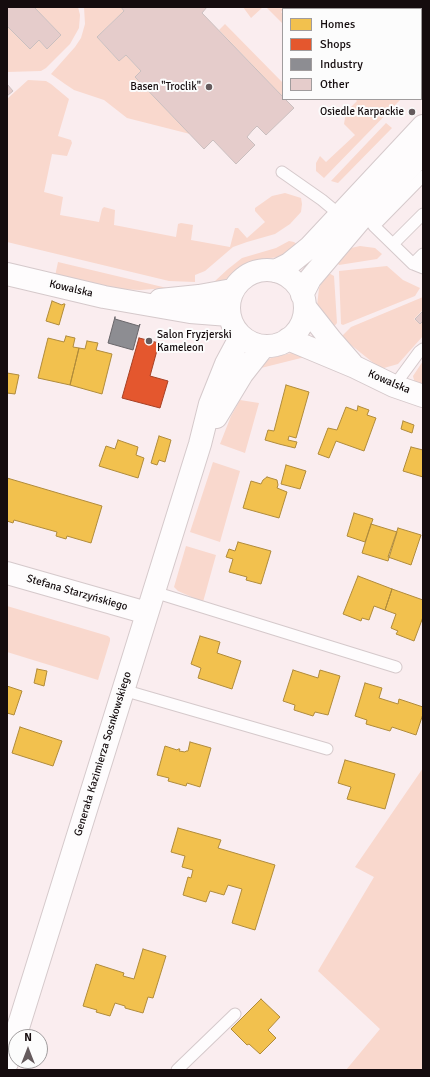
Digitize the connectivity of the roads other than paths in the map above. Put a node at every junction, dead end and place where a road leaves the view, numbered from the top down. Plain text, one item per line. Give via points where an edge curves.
1 (423, 126) edge
2 (423, 153) edge
3 (282, 172) dead end
4 (423, 176) edge
5 (423, 214) edge
6 (340, 215) junction
7 (369, 220) junction
8 (393, 244) junction
9 (423, 254) edge
10 (418, 266) edge
11 (275, 270) junction
12 (7, 274) edge
13 (232, 290) junction
14 (304, 301) junction
15 (135, 303) junction
16 (229, 315) junction
17 (241, 336) junction
18 (288, 339) junction
19 (264, 346) junction
20 (423, 349) edge
21 (355, 367) junction
22 (394, 386) junction
23 (423, 396) edge
24 (200, 444) junction
25 (7, 573) edge
26 (154, 592) junction
27 (147, 613) junction
28 (396, 666) dead end
29 (123, 690) junction
30 (326, 749) dead end
31 (235, 1014) dead end
32 (7, 1063) edge
33 (177, 1070) edge

1 - 6 street
2 - 7 street
3 - 6 lane
4 - 7 lane
5 - 8 lane
6 - 11 street via 299,257
7 - 8 lane
7 - 14 street via 310,279
8 - 10 lane
9 - 10 lane
11 - 13 street via 251,273 240,280
11 - 14 street via 287,275 296,284
12 - 15 street, Kowalska
13 - 15 street, Kowalska
13 - 16 street
14 - 18 street via 303,319 297,331
14 - 21 street, Kowalska via 331,340
15 - 16 street, Kowalska
16 - 17 street via 233,327
17 - 19 street via 252,343
17 - 24 street, Generała Kazimierza Sosnkowskiego via 226,364 210,404
18 - 19 street
18 - 21 street, Kowalska
19 - 24 street, Generała Kazimierza Sosnkowskiego via 242,374
20 - 22 lane
21 - 22 street, Kowalska
22 - 23 street, Kowalska
24 - 26 street, Generała Kazimierza Sosnkowskiego
25 - 27 street, Stefana Starzyńskiego
26 - 27 street, Generała Kazimierza Sosnkowskiego
26 - 28 lane
27 - 29 street, Generała Kazimierza Sosnkowskiego
29 - 30 lane
29 - 32 street, Generała Kazimierza Sosnkowskiego
31 - 33 lane

